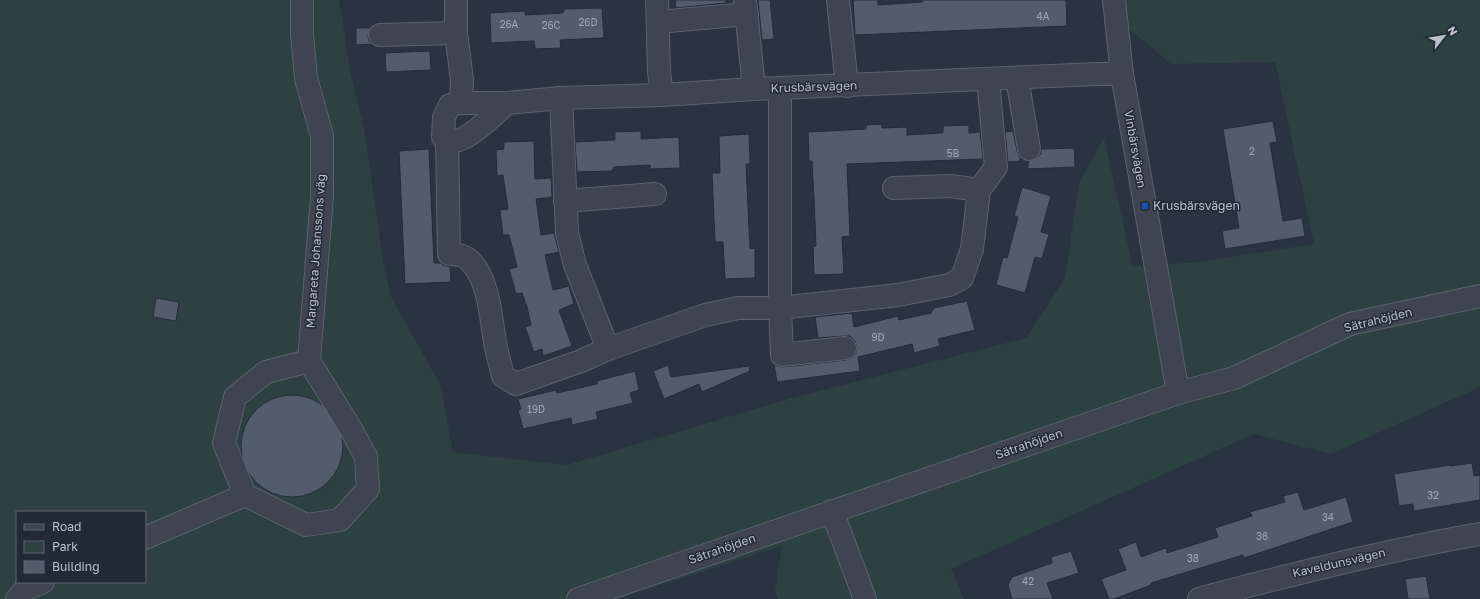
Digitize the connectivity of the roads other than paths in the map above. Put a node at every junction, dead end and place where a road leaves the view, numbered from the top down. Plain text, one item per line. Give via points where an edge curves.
1 (302, 0) edge
2 (456, 0) edge
3 (657, 0) edge
4 (838, 0) edge
5 (1114, 0) edge
6 (746, 7) edge
7 (658, 22) junction
8 (456, 33) junction
9 (380, 35) dead end
10 (1122, 74) junction
11 (1017, 78) junction
12 (988, 79) junction
13 (846, 86) junction
14 (754, 89) junction
15 (780, 89) junction
16 (662, 95) junction
17 (561, 98) junction
18 (507, 102) junction
19 (461, 103) junction
20 (446, 139) junction
21 (1030, 148) dead end
22 (894, 188) dead end
23 (979, 190) junction
24 (654, 194) dead end
25 (565, 201) junction
26 (1480, 296) edge
27 (780, 308) junction
28 (845, 348) dead end
29 (608, 349) junction
30 (309, 361) junction
31 (1178, 393) junction
32 (245, 495) junction
33 (832, 511) junction
34 (1480, 534) edge
35 (146, 538) edge
36 (41, 583) edge
37 (17, 599) edge
38 (578, 599) edge
39 (865, 599) edge
40 (1199, 599) edge

1 - 30 street, Margareta Johanssons väg via 306,78 322,136 322,196
2 - 8 street
3 - 7 street
4 - 13 street
5 - 10 street, Vinbärsvägen
6 - 7 street
6 - 14 street
7 - 16 street
8 - 9 street
8 - 19 street via 462,80
10 - 11 street, Krusbärsvägen
10 - 31 street, Vinbärsvägen
11 - 12 street, Krusbärsvägen
11 - 21 street
12 - 13 street, Krusbärsvägen
12 - 23 street via 996,167
13 - 15 street, Krusbärsvägen
14 - 15 street, Krusbärsvägen
14 - 16 street, Krusbärsvägen
15 - 27 street
16 - 17 street, Krusbärsvägen
17 - 18 street, Krusbärsvägen
17 - 25 street
18 - 19 street, Krusbärsvägen
18 - 20 street via 462,140
19 - 20 street via 450,106 444,117 443,137
20 - 29 street via 449,254 469,260 484,285 503,376 516,384
22 - 23 street via 951,186
23 - 27 street via 972,249 962,278 949,285 898,295
24 - 25 street
25 - 29 street via 567,233 575,265
26 - 31 street, Sätrahöjden via 1350,324 1234,378
27 - 28 street via 782,355
27 - 29 street via 738,308 705,315
30 - 32 street via 266,372 235,397 224,443
30 - 32 street via 366,457 368,488 340,520 306,525
31 - 33 street, Sätrahöjden
32 - 35 street
33 - 38 street, Sätrahöjden
33 - 39 street
34 - 40 street, Kaveldunsvägen via 1376,554
36 - 37 street via 26,589

